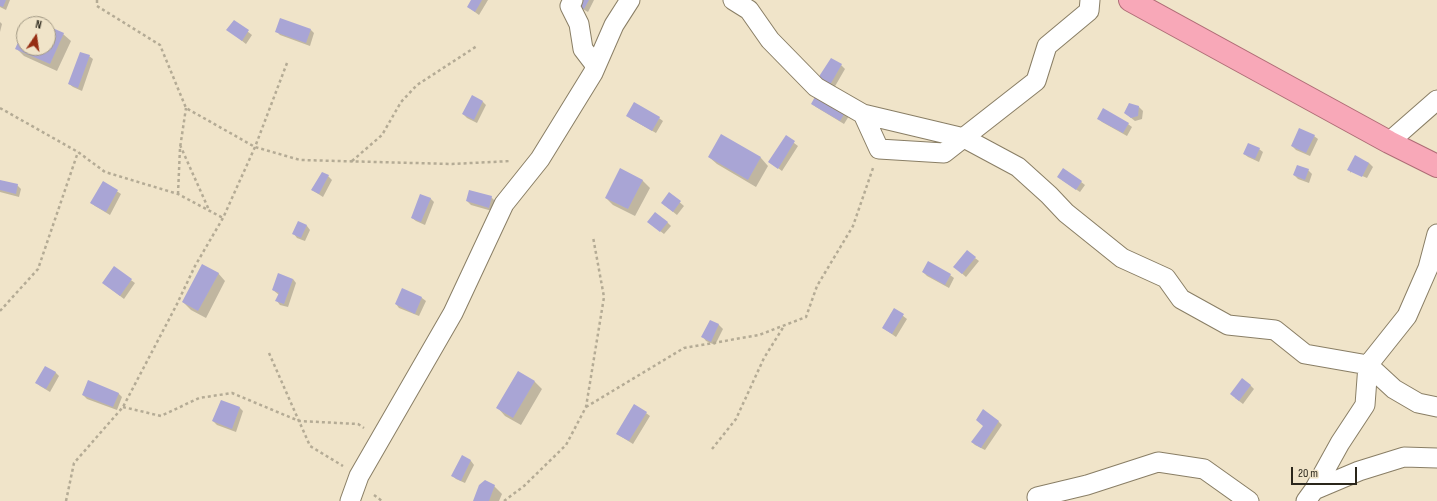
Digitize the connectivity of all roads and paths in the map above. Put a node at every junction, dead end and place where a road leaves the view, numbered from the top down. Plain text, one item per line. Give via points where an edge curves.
1 (97, 0) edge
2 (573, 0) edge
3 (630, 0) edge
4 (733, 0) edge
5 (1090, 0) edge
6 (1130, 0) edge
7 (748, 5) edge
8 (477, 46) dead end
9 (287, 64) dead end
10 (596, 66) junction
11 (1437, 100) edge
12 (0, 108) edge
13 (186, 108) junction
14 (863, 114) junction
15 (964, 138) junction
16 (1389, 142) junction
17 (180, 145) junction
18 (255, 146) junction
19 (879, 149) junction
20 (78, 152) junction
21 (540, 159) junction
22 (351, 162) junction
23 (1437, 166) edge
24 (178, 194) junction
25 (209, 211) junction
26 (223, 218) junction
27 (1437, 234) edge
28 (593, 237) dead end
29 (0, 311) edge
30 (785, 325) junction
31 (269, 353) dead end
32 (1368, 365) junction
33 (123, 407) junction
34 (586, 408) junction
35 (1437, 408) edge
36 (299, 421) junction
37 (381, 439) junction
38 (712, 449) dead end
39 (1437, 458) edge
40 (359, 476) junction
41 (1310, 495) edge
42 (1037, 497) dead end
43 (66, 501) edge
44 (350, 501) edge
45 (504, 501) edge
46 (1249, 501) edge

1 - 13 path via 98,6 160,45
2 - 10 street via 570,6 579,24 583,49
3 - 10 street via 614,25
4 - 7 street
5 - 15 street via 1089,11 1047,46 1036,81
6 - 16 highway
7 - 14 street via 770,40 816,87
8 - 22 path via 417,85 401,102 382,135
9 - 18 path
10 - 21 street
11 - 16 street
12 - 20 path
13 - 17 path
13 - 18 path
14 - 15 street
14 - 19 street
15 - 19 street via 944,153
15 - 32 street via 1018,167 1066,213 1122,258 1166,278 1181,300 1228,325 1275,330 1305,354
16 - 23 highway
17 - 24 path
17 - 25 path
18 - 22 path via 300,160
18 - 26 path
19 - 30 path via 853,226 818,286 806,317
20 - 24 path via 105,172
20 - 29 path via 38,269
21 - 22 path via 452,164
21 - 37 street via 504,204 453,313
24 - 25 path
25 - 26 path
26 - 33 path via 195,266
27 - 32 street via 1428,268 1407,316
28 - 34 path via 604,297
30 - 34 path via 759,335 684,348
30 - 38 path via 764,358 736,419
31 - 36 path
32 - 35 street via 1394,389 1418,403
32 - 41 street via 1365,405
33 - 36 path via 161,416 199,398 232,393
33 - 43 path via 74,463
34 - 45 path via 566,445 524,486
36 - 37 path via 358,424
36 - 40 path via 310,446
37 - 40 street
39 - 41 street via 1404,457 1359,470
40 - 44 street
42 - 46 street via 1087,485 1158,462 1204,469

